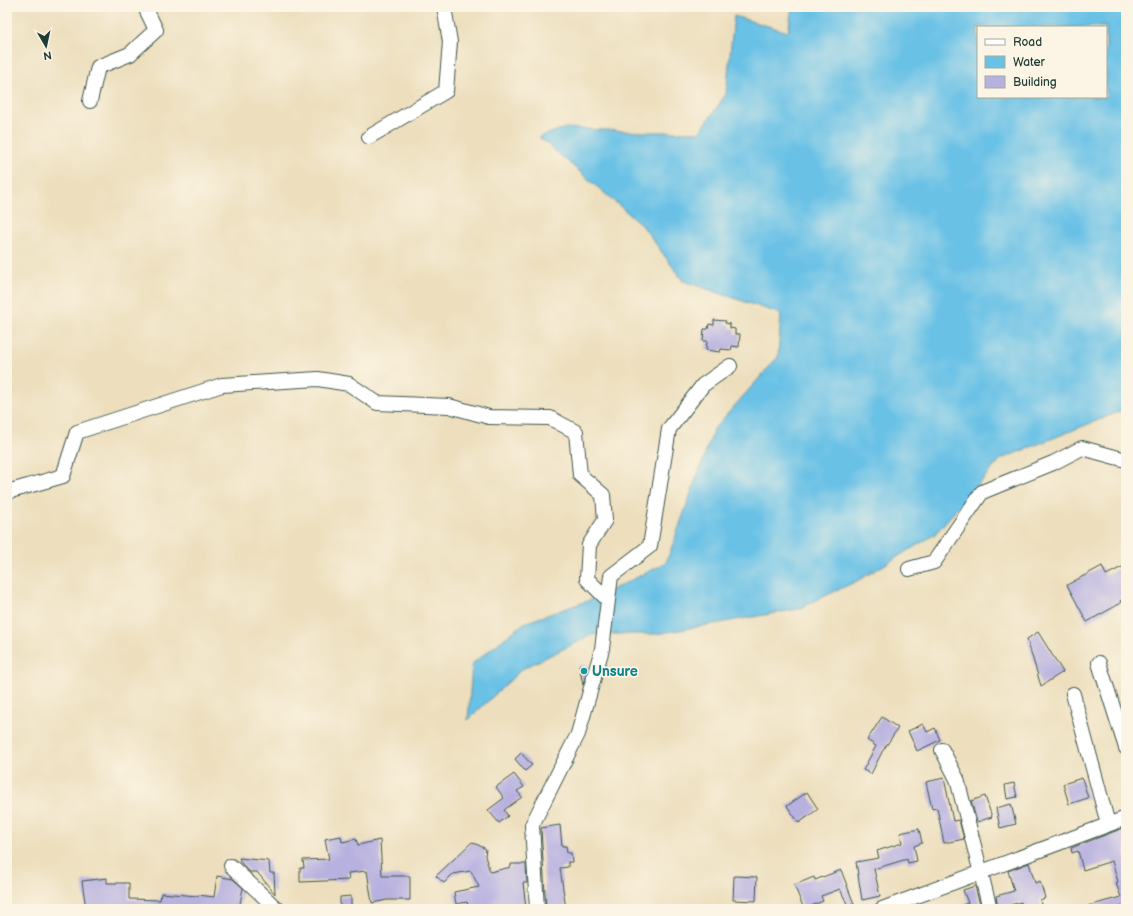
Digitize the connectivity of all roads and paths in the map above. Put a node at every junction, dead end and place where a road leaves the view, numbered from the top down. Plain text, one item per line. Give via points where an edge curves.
1 (145, 7) edge
2 (444, 7) edge
3 (90, 101) dead end
4 (369, 137) dead end
5 (730, 366) dead end
6 (1126, 460) edge
7 (7, 492) edge
8 (909, 569) dead end
9 (608, 600) junction
10 (1100, 663) dead end
11 (1073, 694) dead end
12 (1126, 748) edge
13 (942, 750) dead end
14 (1126, 818) edge
15 (1108, 824) junction
16 (231, 866) dead end
17 (980, 872) junction
18 (277, 909) edge
19 (537, 909) edge
20 (882, 909) edge
21 (990, 909) edge

1 - 3 street via 156,30 130,54 98,67
2 - 4 street via 450,42 446,91
5 - 9 street via 703,385 669,429 650,546 611,576
6 - 8 street via 1082,448 1053,463 982,492 934,562
7 - 9 street via 63,476 77,432 222,385 318,379 349,384 377,403 449,406 489,418 550,418 576,432 580,475 603,495 605,520 589,545 587,579
9 - 19 street via 602,649 578,734 532,825
10 - 12 street
11 - 15 street
13 - 17 street via 957,779
14 - 15 street
15 - 17 street
16 - 18 street
17 - 20 street
17 - 21 street

